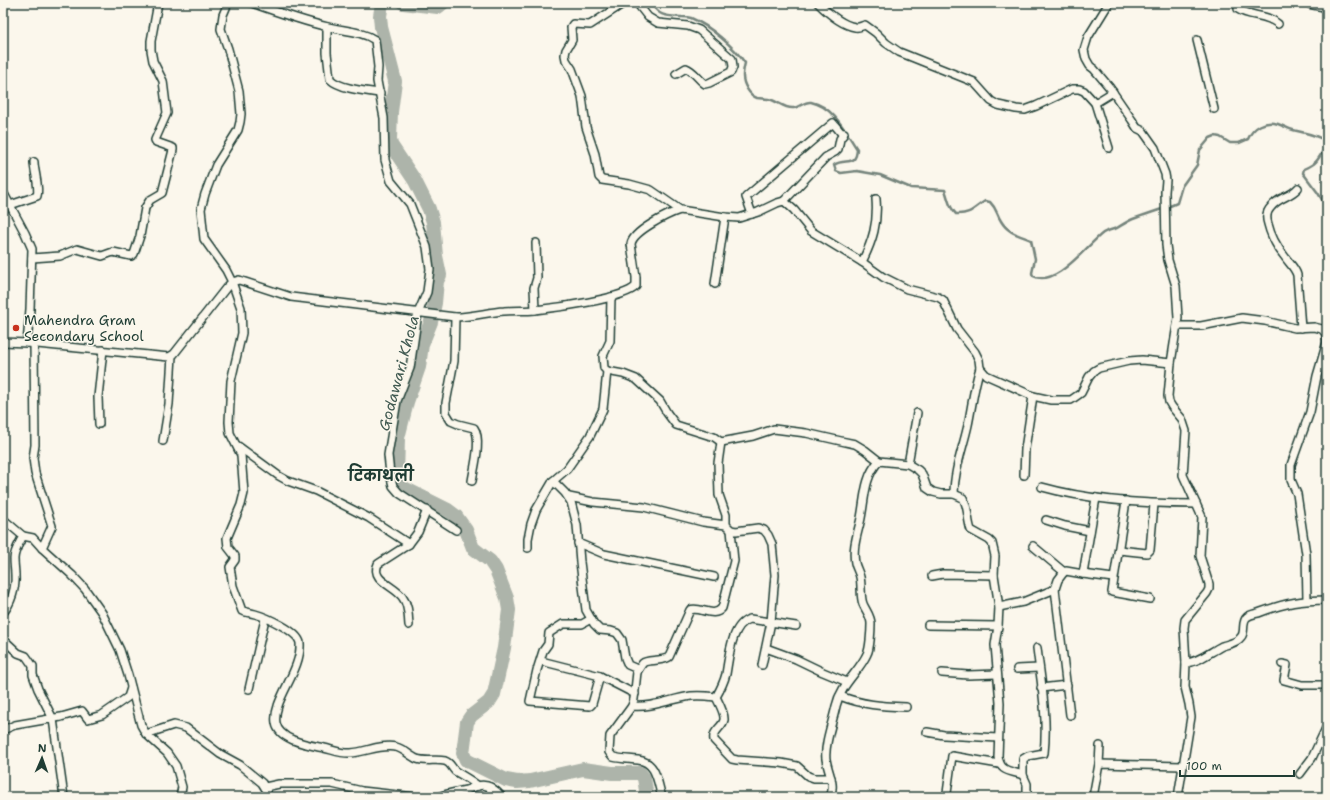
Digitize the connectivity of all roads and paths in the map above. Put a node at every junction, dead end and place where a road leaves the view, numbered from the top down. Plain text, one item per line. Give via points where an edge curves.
1 (158, 3) edge
2 (228, 3) edge
3 (252, 3) edge
4 (624, 3) edge
5 (637, 3) edge
6 (818, 3) edge
7 (1110, 3) edge
8 (1238, 3) edge
9 (1311, 3) edge
10 (1327, 6) edge
11 (1278, 24) dead end
12 (328, 27) junction
13 (1197, 40) dead end
14 (676, 74) dead end
15 (1113, 92) junction
16 (380, 94) junction
17 (1095, 103) junction
18 (1214, 109) dead end
19 (1109, 148) dead end
20 (34, 162) dead end
21 (1298, 188) dead end
22 (3, 192) edge
23 (876, 199) dead end
24 (784, 201) junction
25 (10, 205) junction
26 (680, 210) junction
27 (752, 214) junction
28 (725, 217) junction
29 (536, 243) dead end
30 (32, 258) junction
31 (862, 262) junction
32 (232, 282) junction
33 (715, 284) dead end
34 (611, 297) junction
35 (535, 310) junction
36 (421, 313) junction
37 (452, 317) junction
38 (1178, 326) junction
39 (1301, 328) junction
40 (3, 342) edge
41 (30, 343) junction
42 (103, 350) junction
43 (172, 356) junction
44 (1172, 363) junction
45 (980, 368) junction
46 (607, 371) junction
47 (1033, 396) junction
48 (917, 413) dead end
49 (99, 424) dead end
50 (163, 441) dead end
51 (721, 442) junction
52 (238, 446) junction
53 (879, 461) junction
54 (908, 464) junction
55 (1024, 475) dead end
56 (472, 481) dead end
57 (553, 481) junction
58 (1042, 487) dead end
59 (954, 494) junction
60 (569, 497) junction
61 (1096, 498) junction
62 (1126, 501) junction
63 (1154, 504) junction
64 (1196, 504) junction
65 (427, 510) junction
66 (3, 519) edge
67 (1046, 520) dead end
68 (729, 527) junction
69 (456, 530) dead end
70 (1090, 531) junction
71 (23, 536) junction
72 (578, 543) junction
73 (409, 544) junction
74 (1033, 546) dead end
75 (42, 548) junction
76 (528, 548) dead end
77 (1119, 550) junction
78 (1064, 572) junction
79 (1083, 574) junction
80 (994, 575) junction
81 (932, 576) dead end
82 (714, 577) dead end
83 (1114, 578) junction
84 (1055, 589) junction
85 (1150, 599) dead end
86 (1307, 600) junction
87 (1327, 600) edge
88 (999, 607) junction
89 (3, 613) edge
90 (265, 618) junction
91 (591, 619) junction
92 (771, 622) junction
93 (409, 625) dead end
94 (928, 625) dead end
95 (796, 626) dead end
96 (998, 626) junction
97 (3, 639) edge
98 (766, 648) junction
99 (1036, 648) dead end
100 (541, 661) junction
101 (1186, 663) junction
102 (1282, 664) dead end
103 (762, 665) dead end
104 (1039, 668) junction
105 (1017, 669) dead end
106 (637, 672) junction
107 (942, 673) dead end
108 (997, 674) junction
109 (600, 676) junction
110 (847, 682) junction
111 (1067, 685) junction
112 (1327, 685) edge
113 (132, 688) junction
114 (1041, 688) junction
115 (249, 689) dead end
116 (635, 694) junction
117 (840, 696) junction
118 (716, 697) junction
119 (632, 706) junction
120 (906, 707) dead end
121 (1070, 715) dead end
122 (54, 719) junction
123 (1327, 726) edge
124 (3, 730) edge
125 (927, 732) dead end
126 (146, 734) junction
127 (998, 738) junction
128 (1100, 746) dead end
129 (999, 764) junction
130 (1099, 764) junction
131 (1182, 766) junction
132 (1300, 774) dead end
133 (1023, 775) junction
134 (831, 778) junction
135 (478, 786) junction
136 (265, 787) junction
137 (490, 787) junction
138 (946, 793) dead end
139 (375, 795) edge
140 (64, 797) edge
141 (180, 797) edge
142 (267, 797) edge
143 (415, 797) edge
144 (438, 797) edge
145 (492, 797) edge
146 (502, 797) edge
147 (662, 797) edge
148 (830, 797) edge
149 (1027, 797) edge
150 (1093, 797) edge
151 (1178, 797) edge

1 - 30 street via 151,50 163,82 167,113 155,140 173,150 162,193 150,200 144,208 140,236 134,254 131,256 113,252 102,256 77,248 60,256
2 - 32 street via 222,15 221,29 239,91 240,122 238,130 216,165 201,209 204,238
3 - 12 street
4 - 26 street via 590,26 573,24 566,60 582,96 586,127 599,177 650,190
5 - 14 street via 648,17 658,23 688,26 699,30 732,59 731,72 709,83 700,81 690,69 686,68
6 - 17 street via 835,17 852,26 865,25 899,52 974,82 998,105 1025,110 1072,89 1084,91
7 - 15 street via 1088,37 1084,50 1090,66
8 - 11 street via 1238,9 1242,12 1268,18
9 - 10 main road
12 - 16 street via 366,34 375,40
12 - 16 street via 330,79 334,83
13 - 18 street
15 - 17 street
15 - 38 street via 1155,148 1165,174 1166,245 1176,286
16 - 36 street via 384,118 385,160 391,181 410,204 427,248 430,269
17 - 19 street
20 - 25 street via 39,191 37,196
21 - 39 street via 1290,195 1278,199 1268,212 1267,220 1276,246 1297,274
22 - 25 street
23 - 31 street via 877,220 873,239
24 - 27 street
24 - 27 street via 826,157 838,149 843,134 833,123 746,197
24 - 31 street via 811,231
25 - 30 street via 25,232 32,249
26 - 28 street
26 - 34 street via 642,230 633,239 631,244 636,286
27 - 28 street via 740,218
28 - 33 street
29 - 35 street
30 - 41 street
31 - 45 street via 897,285 943,300 957,329 980,360
32 - 36 street via 245,281 291,297
32 - 43 street
32 - 52 street via 241,308 242,321 242,333 231,381 229,422 230,433
34 - 35 street
34 - 46 street via 610,341 603,356 604,368
35 - 37 street
36 - 37 street
36 - 65 street via 410,368 396,401 388,455 393,486 398,492
37 - 56 street via 454,361 446,413 451,421 474,428 477,433
38 - 39 street via 1201,326 1242,318
38 - 44 street
39 - 86 street via 1322,329 1327,342 1310,412 1290,472 1297,494 1307,564
40 - 41 street
41 - 42 street
41 - 75 street via 35,445 33,458 35,474 52,526
42 - 43 street
42 - 49 street via 98,397
43 - 50 street via 169,404
44 - 47 street via 1142,360 1099,368 1089,377 1081,393 1071,400 1051,400
44 - 64 street via 1169,402 1185,425 1183,475
45 - 47 street via 986,375
45 - 59 street via 956,469
46 - 51 street via 636,379 660,401 676,425 707,434
46 - 57 street via 603,409 595,426 567,469
47 - 55 street
48 - 54 street
51 - 53 street via 753,436 768,430 784,430 855,444
51 - 68 street via 718,495
52 - 73 street via 288,481 316,491 369,518
52 - 90 street via 244,494 227,538 228,547 235,556 230,572 242,611
53 - 54 street
53 - 110 street via 868,478 854,544 862,597 871,623 869,648
54 - 59 street via 922,474 927,488 933,492
57 - 60 street
57 - 76 street via 536,510 531,524
58 - 61 street
59 - 80 street via 965,500 971,530 992,543 995,556
60 - 68 street via 593,502 644,506
60 - 72 street via 577,525
61 - 62 street
61 - 70 street
62 - 63 street
62 - 77 street
63 - 64 street
63 - 77 street via 1150,550 1147,553
64 - 101 street via 1202,516 1200,556 1209,589 1185,620 1183,636
65 - 69 street
65 - 73 street via 418,532
66 - 71 street
67 - 70 street
68 - 92 street via 736,531 758,528 764,530 772,544 775,575
68 - 106 street via 734,561 722,608 715,613 690,610 669,657 644,662
70 - 79 street
71 - 75 street via 33,538
71 - 89 street via 16,548 14,559 14,591
72 - 82 street via 604,554
72 - 91 street via 586,610
73 - 93 street via 378,564 376,568 376,574 381,580 403,598 407,606
74 - 78 street
75 - 113 street via 81,584 102,613 120,650
77 - 83 street
78 - 79 street
78 - 84 street
79 - 83 street
80 - 81 street
80 - 88 street
83 - 85 street via 1112,592
84 - 88 street via 1023,602
84 - 111 street
86 - 87 street
86 - 101 street via 1287,603 1248,616 1241,638 1198,660
88 - 96 street
90 - 115 street
90 - 135 street via 300,640 294,674 282,695 275,716 281,733 304,745 342,753 378,747 396,748 419,759 447,762
91 - 100 street via 582,624 563,624 549,633 548,644
91 - 106 street via 600,630 617,633 622,640 628,665
92 - 95 street
92 - 98 street
92 - 118 street via 750,619 739,624 723,684
94 - 96 street
96 - 108 street via 995,645
97 - 122 street via 18,653 26,656 33,666 38,689
98 - 103 street
98 - 110 street
99 - 104 street
100 - 109 street
100 - 109 street via 530,699 532,702 590,706
101 - 131 street via 1185,687 1190,723
102 - 112 street via 1287,665 1284,680 1302,685
104 - 105 street
104 - 114 street
106 - 116 street
107 - 108 street
108 - 127 street via 1000,703
109 - 116 street
110 - 117 street
111 - 114 street
111 - 121 street
113 - 122 street via 128,697 95,717 88,719 82,711
113 - 126 street via 141,725
114 - 133 street via 1045,724 1044,753 1024,759
116 - 119 street
117 - 120 street via 872,705
117 - 134 street via 827,742 826,759
118 - 119 street via 692,696 647,706
118 - 134 street via 724,720 713,736 714,740 732,759 797,766 808,776
119 - 147 street via 610,736 609,752 613,757 639,760 651,765
122 - 124 street
122 - 140 street
123 - 132 street via 1312,758
125 - 127 street
126 - 136 street via 174,724 186,728 220,754 240,765
126 - 141 street via 167,753 176,766 182,787
127 - 129 street
128 - 130 street
129 - 133 street via 1002,768
129 - 138 street via 952,756
130 - 131 street
130 - 150 street
131 - 151 street
133 - 149 street via 1028,784
134 - 148 street via 833,786
135 - 137 street
135 - 144 street
136 - 139 street via 279,784 332,784
136 - 142 street
137 - 145 street
137 - 146 street
139 - 143 street

